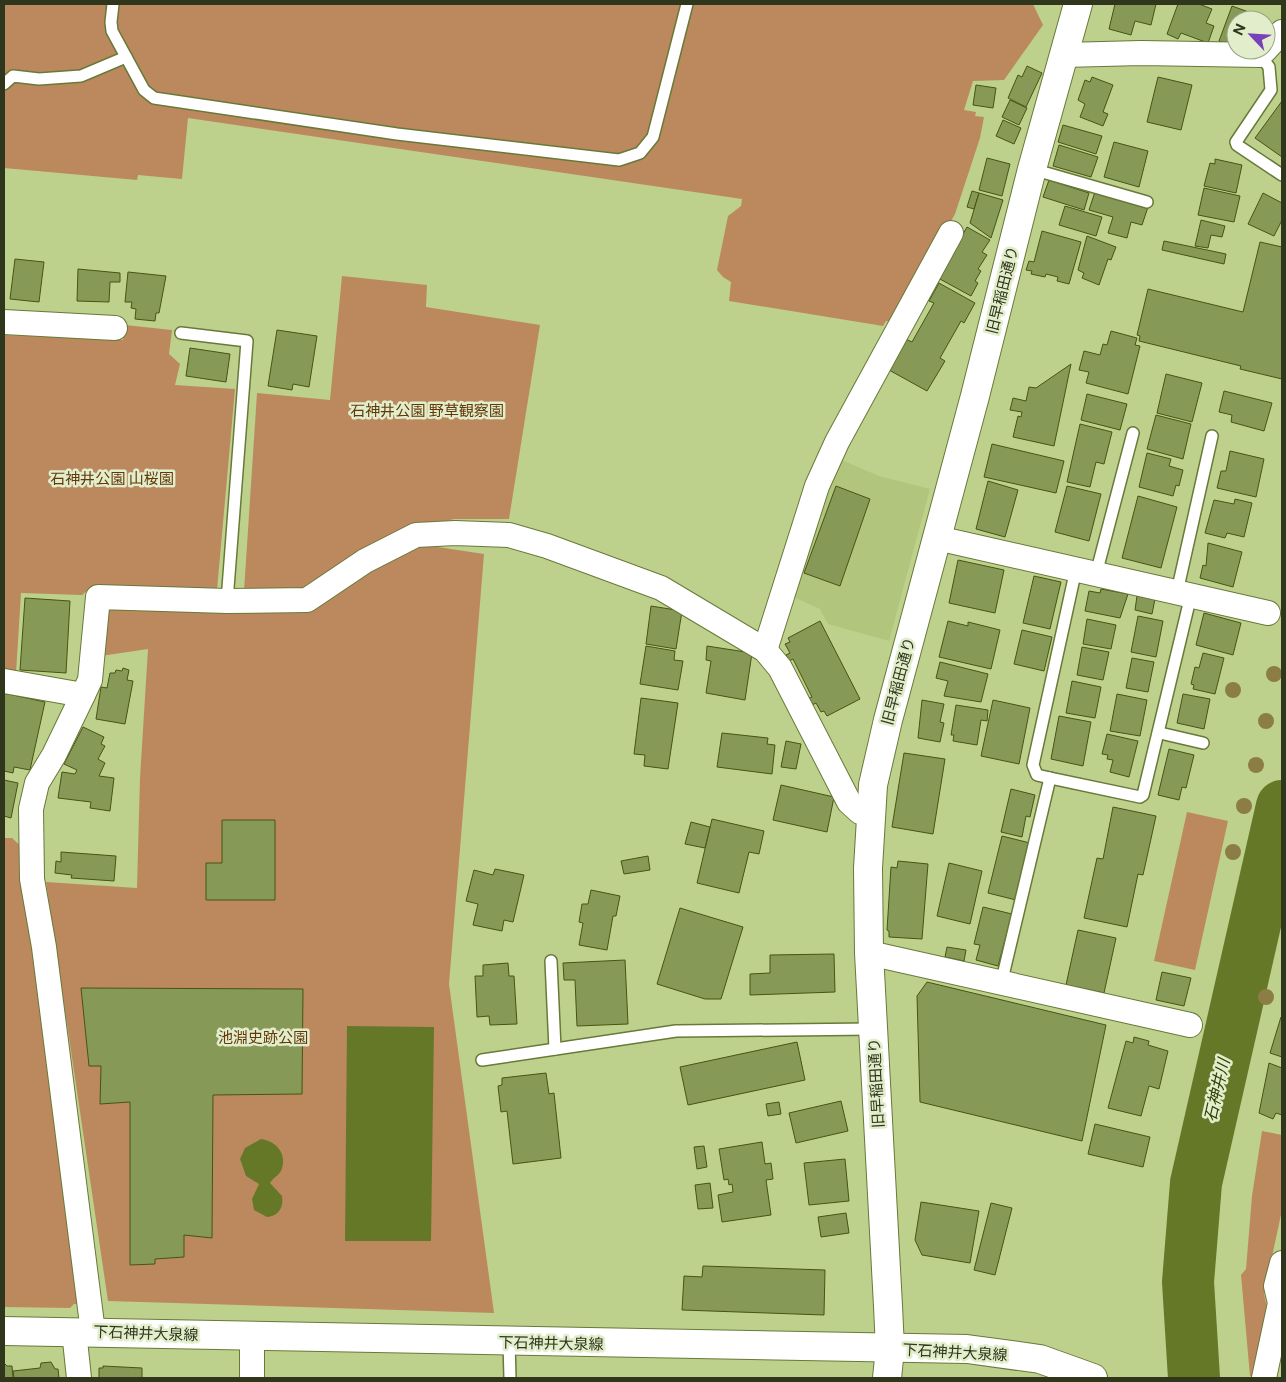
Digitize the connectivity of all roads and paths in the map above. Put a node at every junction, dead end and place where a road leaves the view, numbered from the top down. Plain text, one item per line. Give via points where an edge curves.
1 (113, 4) edge
2 (687, 4) edge
3 (1078, 4) edge
4 (1226, 52) edge
5 (1064, 55) junction
6 (126, 57) junction
7 (1267, 60) edge
8 (4, 84) edge
9 (1032, 169) junction
10 (1282, 175) edge
11 (1147, 202) dead end
12 (951, 233) dead end
13 (4, 322) edge
14 (115, 328) dead end
15 (180, 333) dead end
16 (1133, 432) dead end
17 (1212, 436) dead end
18 (937, 538) junction
19 (1086, 572) junction
20 (1184, 594) junction
21 (227, 602) junction
22 (1268, 613) dead end
23 (766, 650) junction
24 (4, 681) edge
25 (83, 695) junction
26 (1160, 733) junction
27 (1203, 742) dead end
28 (1050, 778) junction
29 (869, 813) junction
30 (869, 953) junction
31 (551, 961) dead end
32 (1001, 984) junction
33 (1190, 1025) dead end
34 (873, 1029) junction
35 (555, 1049) junction
36 (482, 1060) dead end
37 (1282, 1263) edge
38 (4, 1331) edge
39 (84, 1332) junction
40 (252, 1336) junction
41 (509, 1342) junction
42 (890, 1348) junction
43 (79, 1378) edge
44 (252, 1378) edge
45 (510, 1378) edge
46 (887, 1378) edge
47 (1093, 1378) edge
48 (1264, 1378) edge

1 - 6 lane via 112,31
2 - 6 lane via 653,137 640,153 619,160 397,134 154,98 144,90
3 - 5 main road, 旧早稲田通り
4 - 5 street
5 - 9 main road, 旧早稲田通り
6 - 8 lane via 81,76 39,79 13,76
7 - 10 lane via 1271,90 1236,142
9 - 11 lane
9 - 18 main road, 旧早稲田通り
12 - 23 street via 836,442 821,477
13 - 14 street
15 - 21 lane via 247,341
16 - 19 lane
17 - 20 lane
18 - 19 street
18 - 29 main road, 旧早稲田通り via 888,720
19 - 20 street
19 - 28 lane via 1033,764 1037,775
20 - 22 street
20 - 26 lane
21 - 23 street via 307,600 365,561 416,535 509,535 661,588
21 - 25 street via 98,597 90,680
23 - 29 street via 780,668 849,802 860,812
24 - 25 street
25 - 39 street via 37,783 31,809 32,879 46,957
26 - 27 lane
26 - 28 lane via 1145,793 1140,797
28 - 32 lane
29 - 30 main road, 旧早稲田通り
30 - 32 street
30 - 34 main road, 旧早稲田通り
31 - 35 lane
32 - 33 street
34 - 35 lane via 676,1031
34 - 42 main road, 旧早稲田通り
35 - 36 lane
37 - 48 street via 1276,1286 1280,1303
38 - 39 main road, 下石神井大泉線
39 - 40 main road, 下石神井大泉線
39 - 43 street
40 - 41 main road, 下石神井大泉線
40 - 44 street
41 - 42 main road, 下石神井大泉線
41 - 45 lane
42 - 46 main road, 旧早稲田通り
42 - 47 main road, 下石神井大泉線 via 1003,1353 1040,1359

